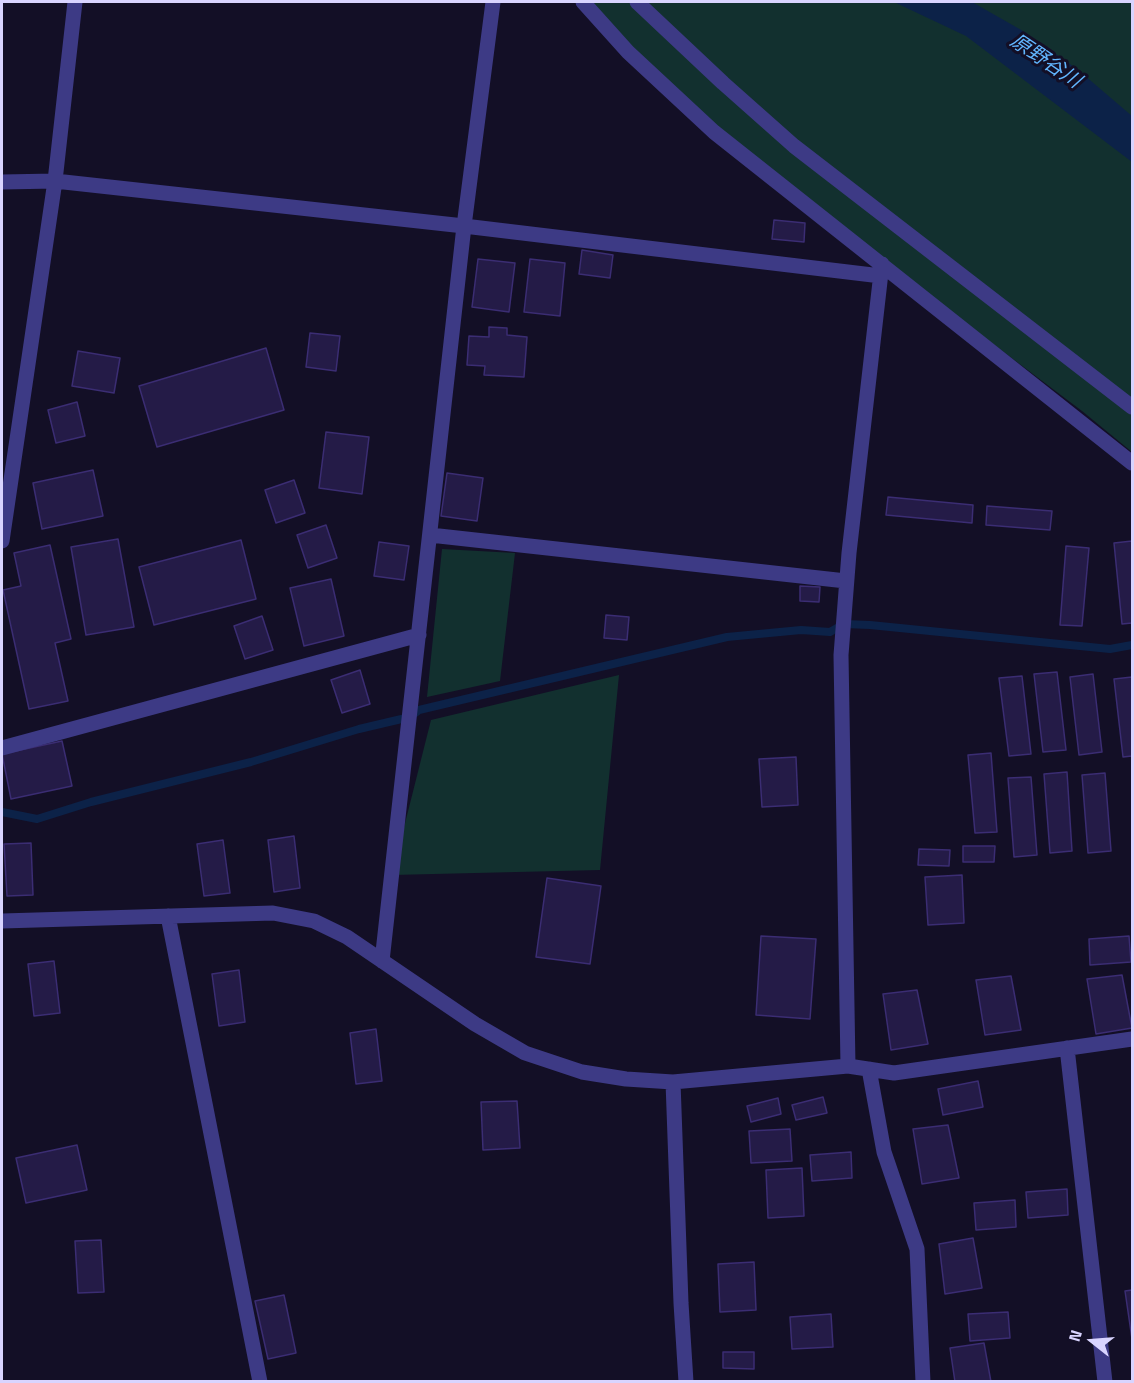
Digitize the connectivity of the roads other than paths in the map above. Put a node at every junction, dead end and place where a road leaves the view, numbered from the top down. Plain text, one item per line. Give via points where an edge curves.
1 (75, 2) edge
2 (493, 2) edge
3 (583, 2) edge
4 (637, 2) edge
5 (55, 181) junction
6 (2, 182) edge
7 (464, 226) junction
8 (881, 270) junction
9 (1132, 407) edge
10 (1132, 463) edge
11 (430, 535) junction
12 (2, 542) edge
13 (846, 581) junction
14 (419, 635) junction
15 (2, 748) edge
16 (168, 916) junction
17 (2, 921) edge
18 (382, 961) junction
19 (1132, 1039) edge
20 (1067, 1048) junction
21 (848, 1066) junction
22 (869, 1069) junction
23 (673, 1082) junction
24 (260, 1382) edge
25 (686, 1382) edge
26 (923, 1382) edge
27 (1105, 1382) edge

1 - 5 street
2 - 7 street
3 - 8 street via 628,52 714,132
4 - 9 street via 794,146
5 - 6 street
5 - 7 street
5 - 12 street
7 - 8 street
7 - 11 street
8 - 10 street
8 - 13 street
11 - 13 street
11 - 14 street
13 - 21 street via 841,656
14 - 15 street
14 - 18 street
16 - 17 street
16 - 18 street via 273,914 314,921
16 - 24 street
18 - 23 street via 525,1053 582,1072
19 - 20 street
20 - 22 street via 894,1073
20 - 27 street
21 - 22 street
21 - 23 street
22 - 26 street via 884,1152 917,1249
23 - 25 street

